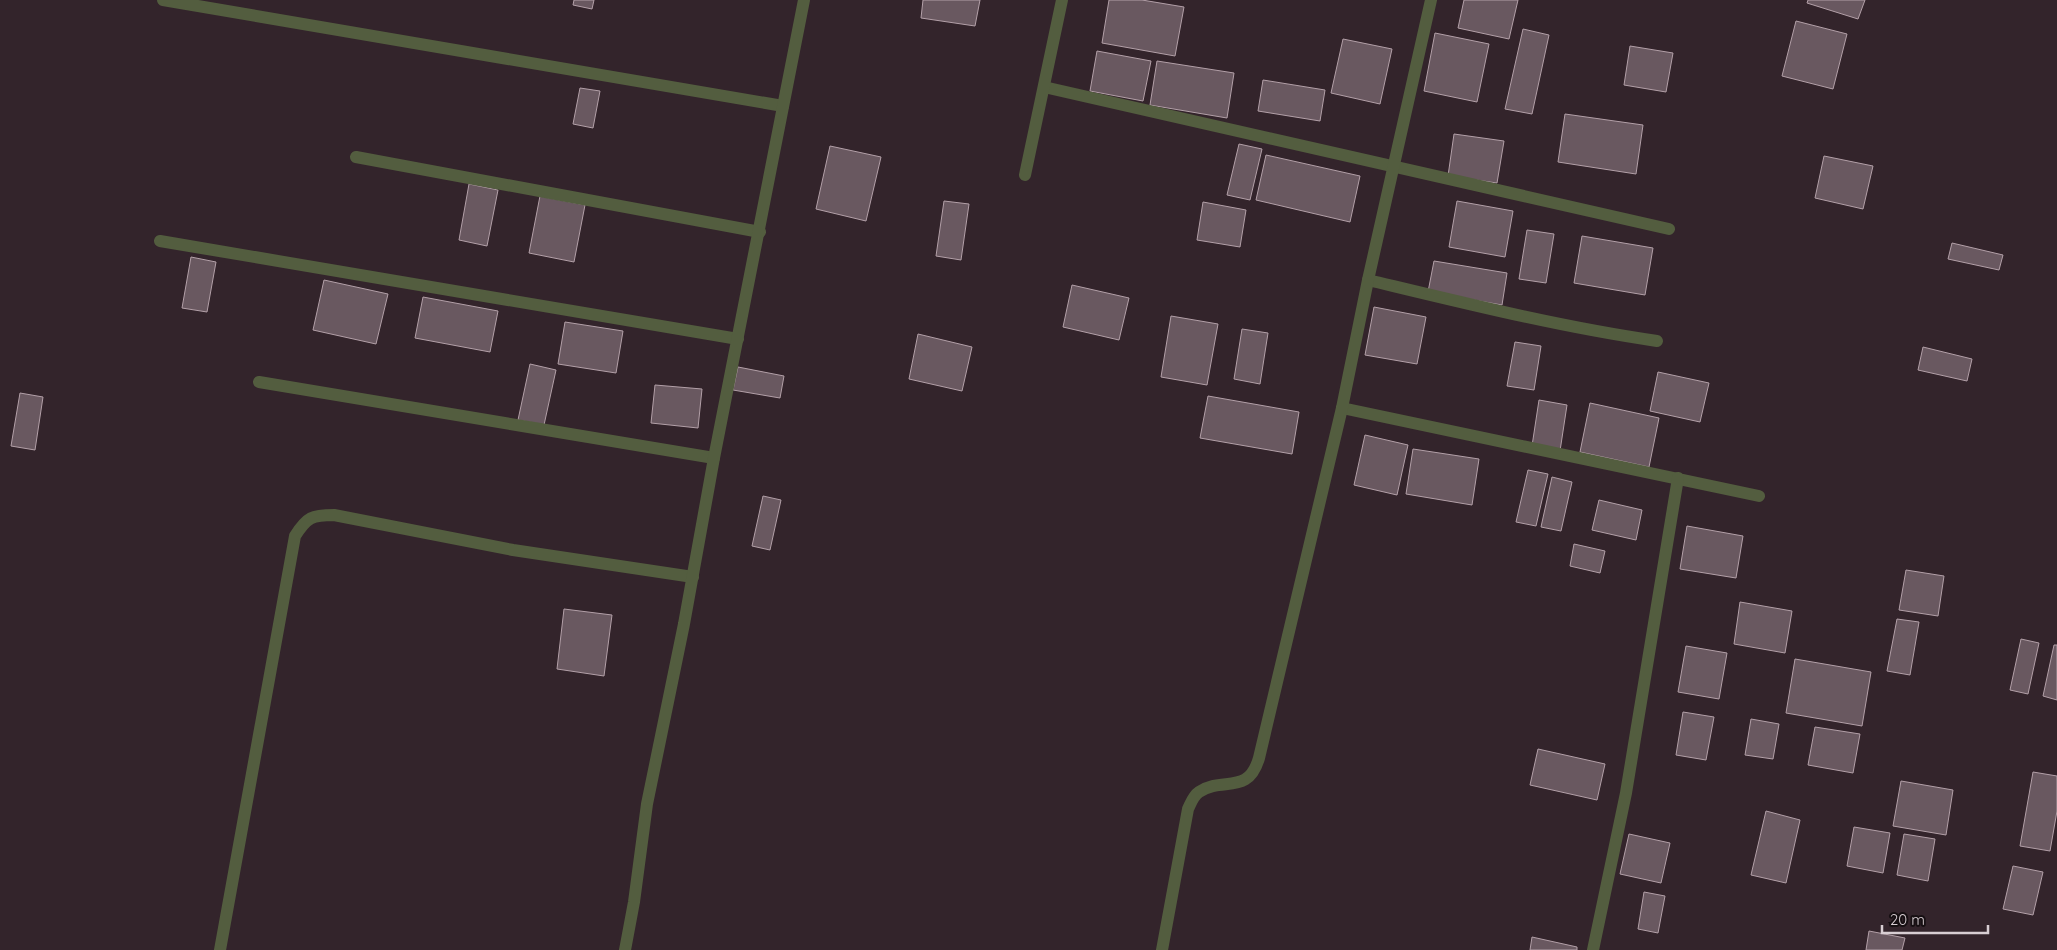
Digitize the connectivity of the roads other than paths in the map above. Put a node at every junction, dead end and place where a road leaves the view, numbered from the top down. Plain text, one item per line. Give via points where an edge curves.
1 (163, 0) edge
2 (804, 0) edge
3 (1062, 0) edge
4 (1431, 0) edge
5 (1044, 88) junction
6 (783, 106) junction
7 (356, 157) dead end
8 (1393, 167) junction
9 (1025, 175) dead end
10 (1669, 229) dead end
11 (760, 232) junction
12 (160, 241) dead end
13 (1368, 280) junction
14 (738, 340) junction
15 (1657, 342) dead end
16 (259, 382) dead end
17 (1342, 408) junction
18 (714, 458) junction
19 (1678, 478) junction
20 (1759, 496) dead end
21 (694, 576) junction
22 (220, 950) edge
23 (625, 950) edge
24 (1162, 950) edge
25 (1593, 950) edge

1 - 6 street
2 - 6 street
3 - 5 street
4 - 8 street
5 - 8 street
5 - 9 street
6 - 11 street
7 - 11 street
8 - 10 street
8 - 13 street
11 - 14 street
12 - 14 street
13 - 15 street via 1518,316
13 - 17 street
14 - 18 street
16 - 18 street
17 - 19 street
17 - 24 street via 1256,769 1245,781 1208,788 1193,798 1188,808
18 - 21 street
19 - 20 street
19 - 25 street via 1626,793
21 - 22 street via 513,550 334,515 309,518 296,536
21 - 23 street via 647,804

